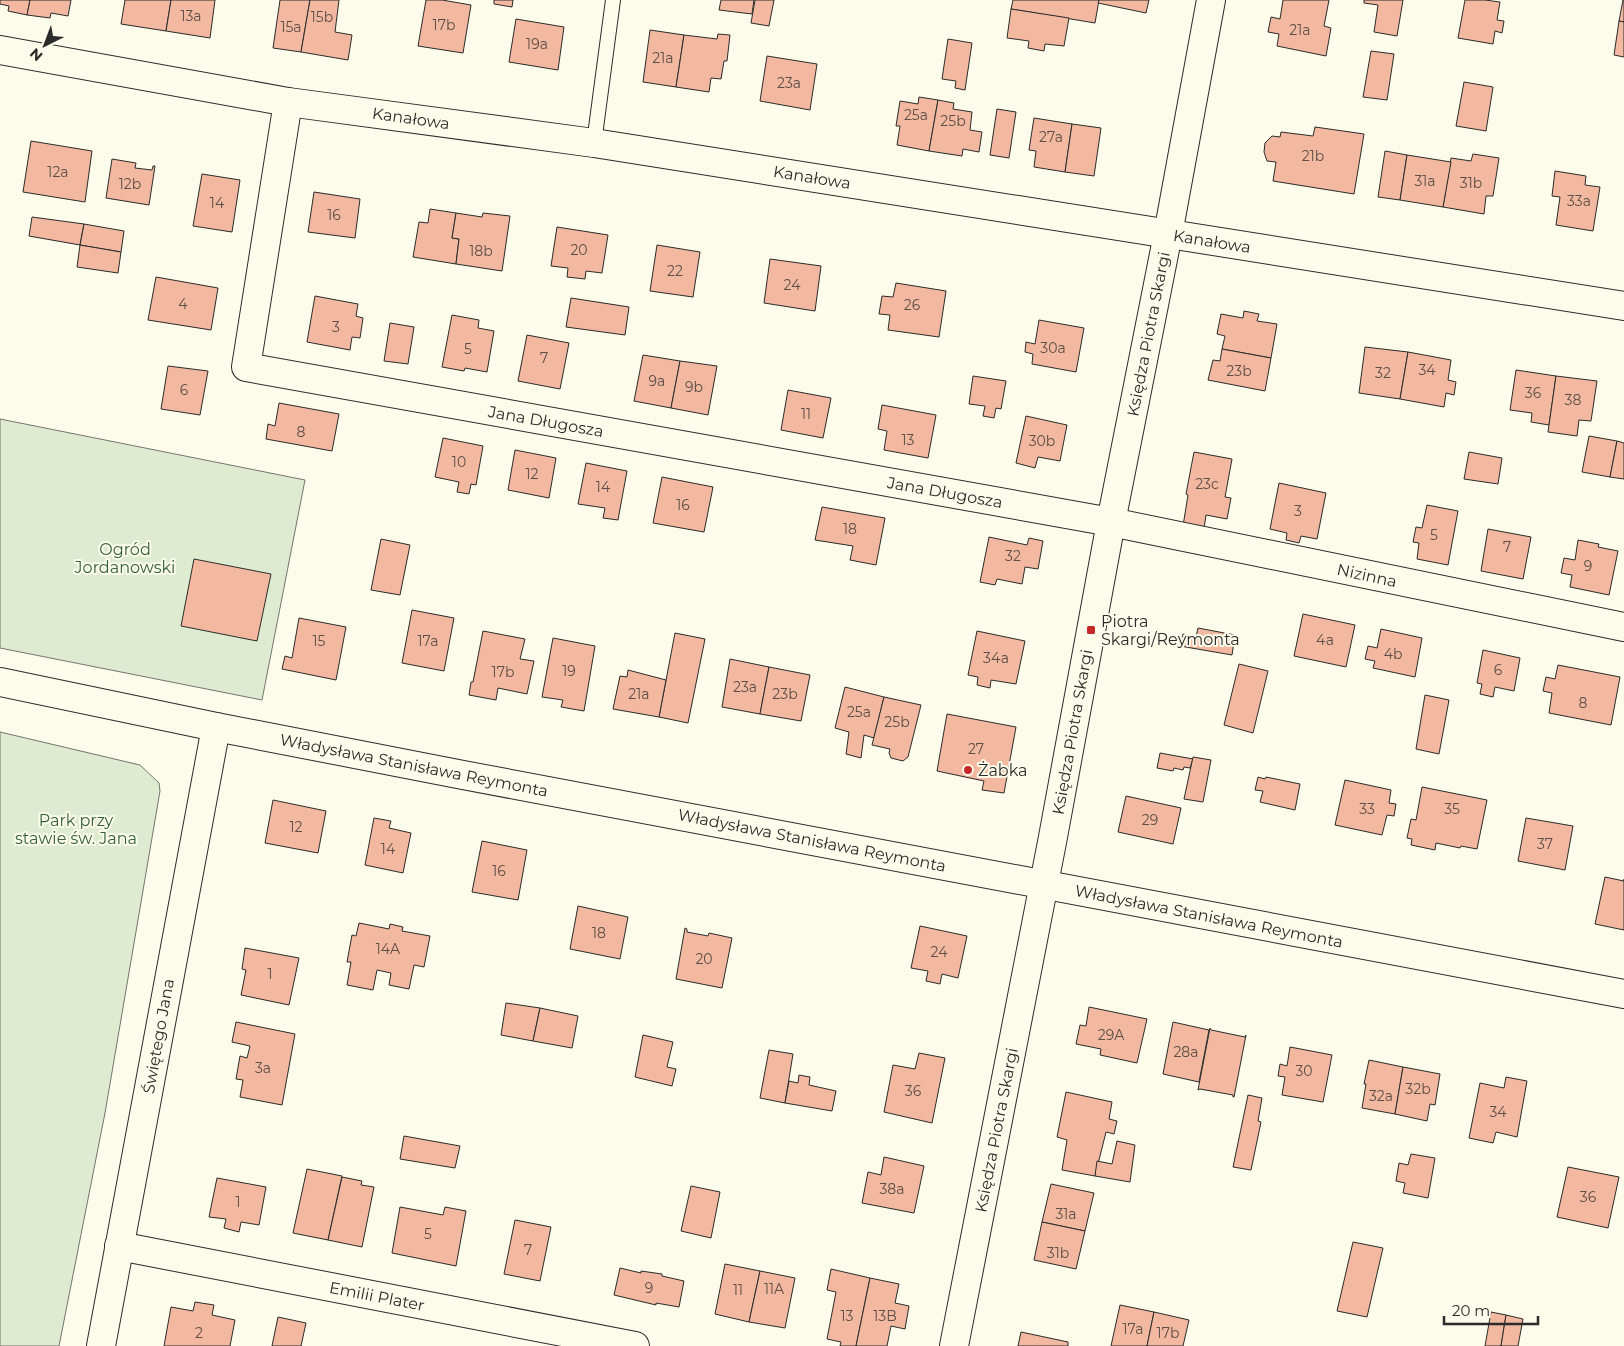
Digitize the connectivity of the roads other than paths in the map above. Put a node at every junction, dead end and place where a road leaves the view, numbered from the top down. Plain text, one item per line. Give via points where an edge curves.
1 (613, 0) edge
2 (1211, 0) edge
3 (0, 50) edge
4 (288, 102) junction
5 (594, 143) junction
6 (1168, 234) junction
7 (1624, 306) edge
8 (1111, 522) junction
9 (1624, 627) edge
10 (0, 682) edge
11 (216, 727) junction
12 (1044, 885) junction
13 (1624, 994) edge
14 (120, 1246) junction
15 (101, 1346) edge
16 (635, 1346) edge
17 (954, 1346) edge

1 - 5 lane
2 - 6 street, Księdza Piotra Skargi
3 - 4 street, Kanałowa
4 - 5 street, Kanałowa
4 - 8 street, Jana Długosza via 246,367
5 - 6 street, Kanałowa
6 - 7 street, Kanałowa
6 - 8 street, Księdza Piotra Skargi
8 - 9 street, Nizinna
8 - 12 street, Księdza Piotra Skargi
10 - 11 street, Władysława Stanisława Reymonta
11 - 12 street, Władysława Stanisława Reymonta
11 - 14 street, Świętego Jana
12 - 13 street, Władysława Stanisława Reymonta
12 - 17 street, Księdza Piotra Skargi
14 - 15 street, Świętego Jana
14 - 16 street, Emilii Plater

